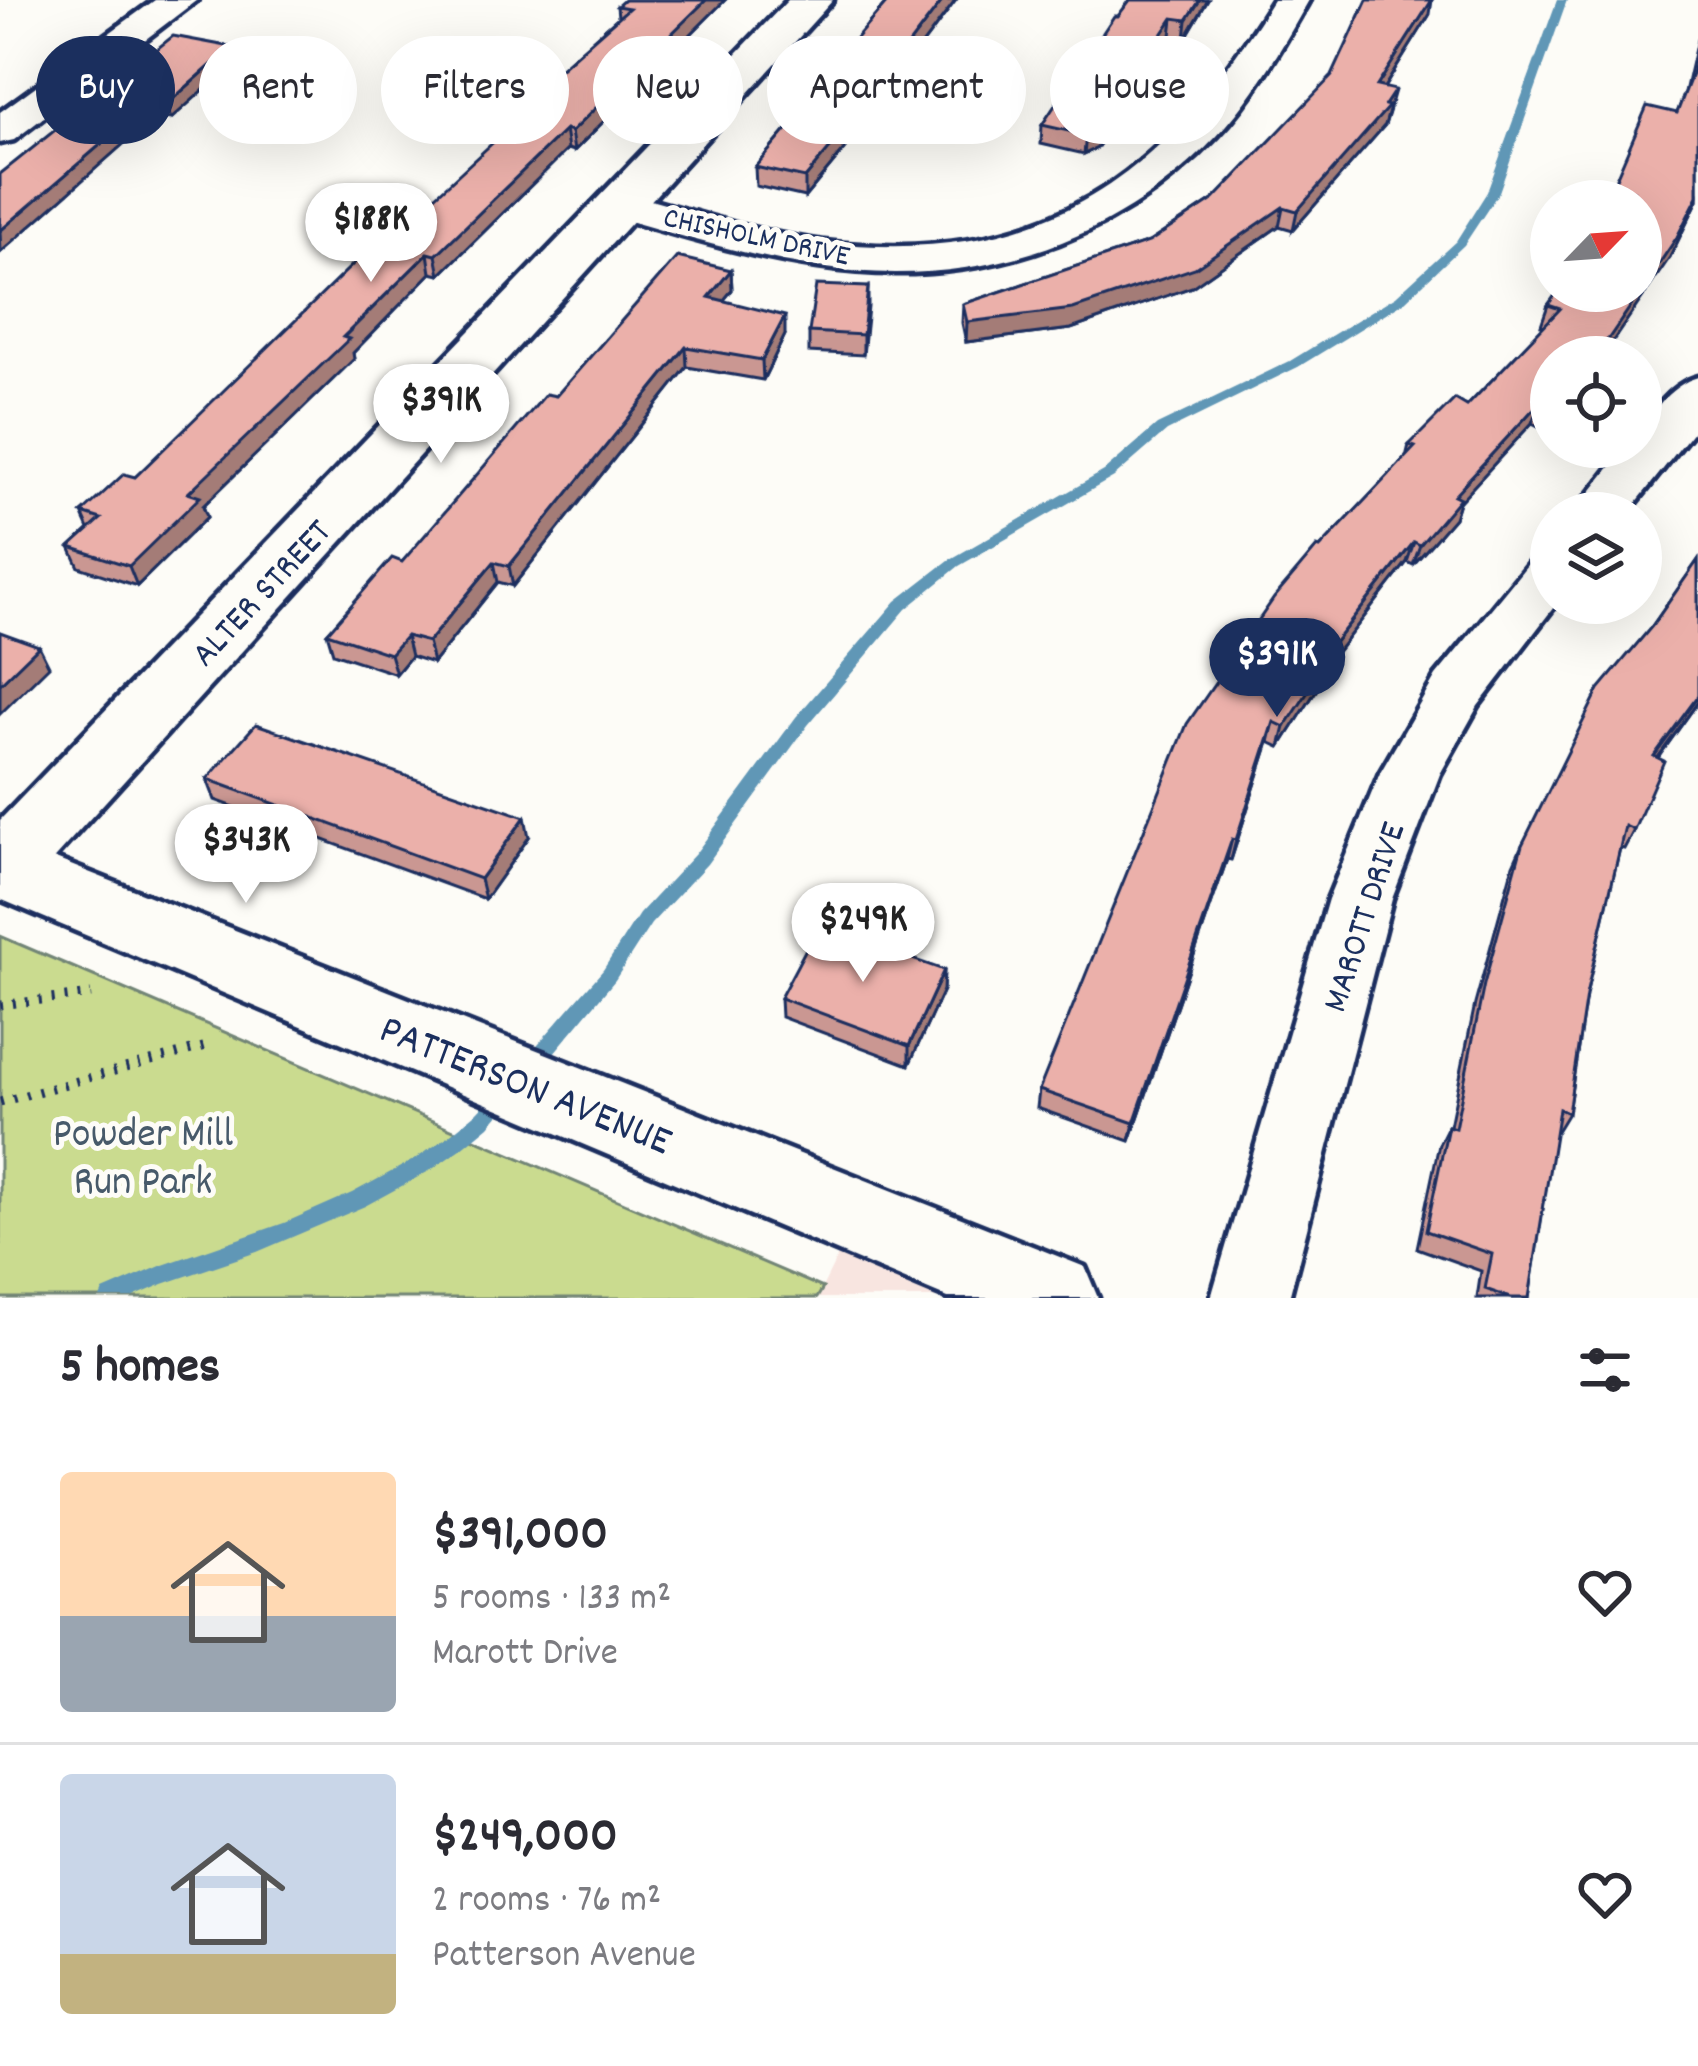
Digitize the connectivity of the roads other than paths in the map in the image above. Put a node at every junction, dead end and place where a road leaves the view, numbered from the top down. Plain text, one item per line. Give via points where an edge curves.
1 (179, 0) edge
2 (812, 0) edge
3 (1291, 0) edge
4 (0, 131) edge
5 (620, 205) junction
6 (1698, 392) edge
7 (1617, 492) edge
8 (1530, 599) edge
9 (0, 867) edge
10 (1053, 1298) edge
11 (1250, 1298) edge

1 - 4 street
2 - 5 street, ALTER STREET
3 - 5 street, CHISHOLM DRIVE via 1231,100 1187,144 1084,222 1019,244 950,259 826,255
5 - 9 street, ALTER STREET
6 - 7 street
8 - 11 street, MAROTT DRIVE via 1457,691 1410,773 1360,899
9 - 10 street, PATTERSON AVENUE

